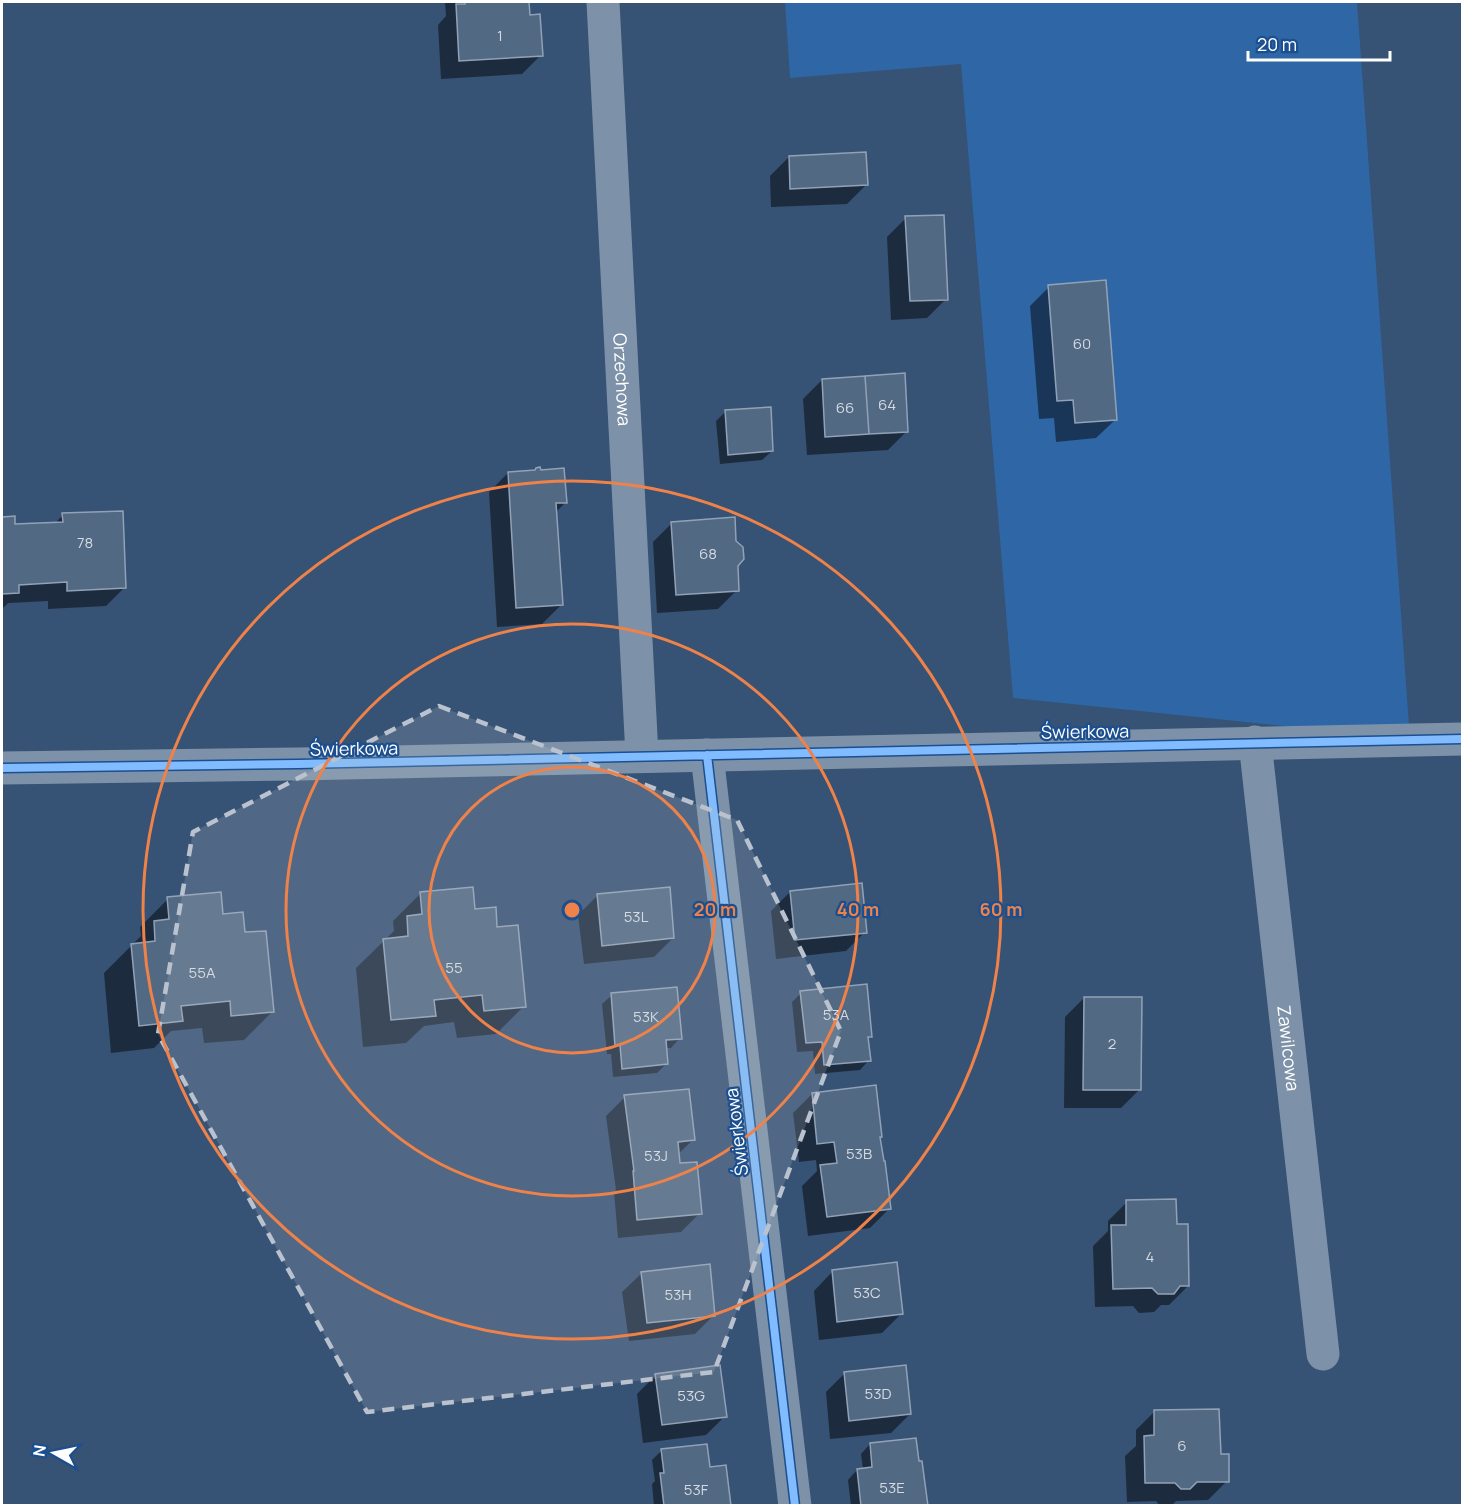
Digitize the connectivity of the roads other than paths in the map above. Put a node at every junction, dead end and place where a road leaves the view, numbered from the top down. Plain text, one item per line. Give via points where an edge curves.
1 (603, 2) edge
2 (1462, 739) edge
3 (1255, 742) junction
4 (707, 755) junction
5 (642, 756) junction
6 (2, 768) edge
7 (1323, 1354) dead end
8 (795, 1506) edge

1 - 5 street, Orzechowa
2 - 3 street, Świerkowa
3 - 4 street, Świerkowa
3 - 7 street, Zawilcowa
4 - 5 street, Świerkowa
4 - 8 street, Świerkowa
5 - 6 street, Świerkowa

